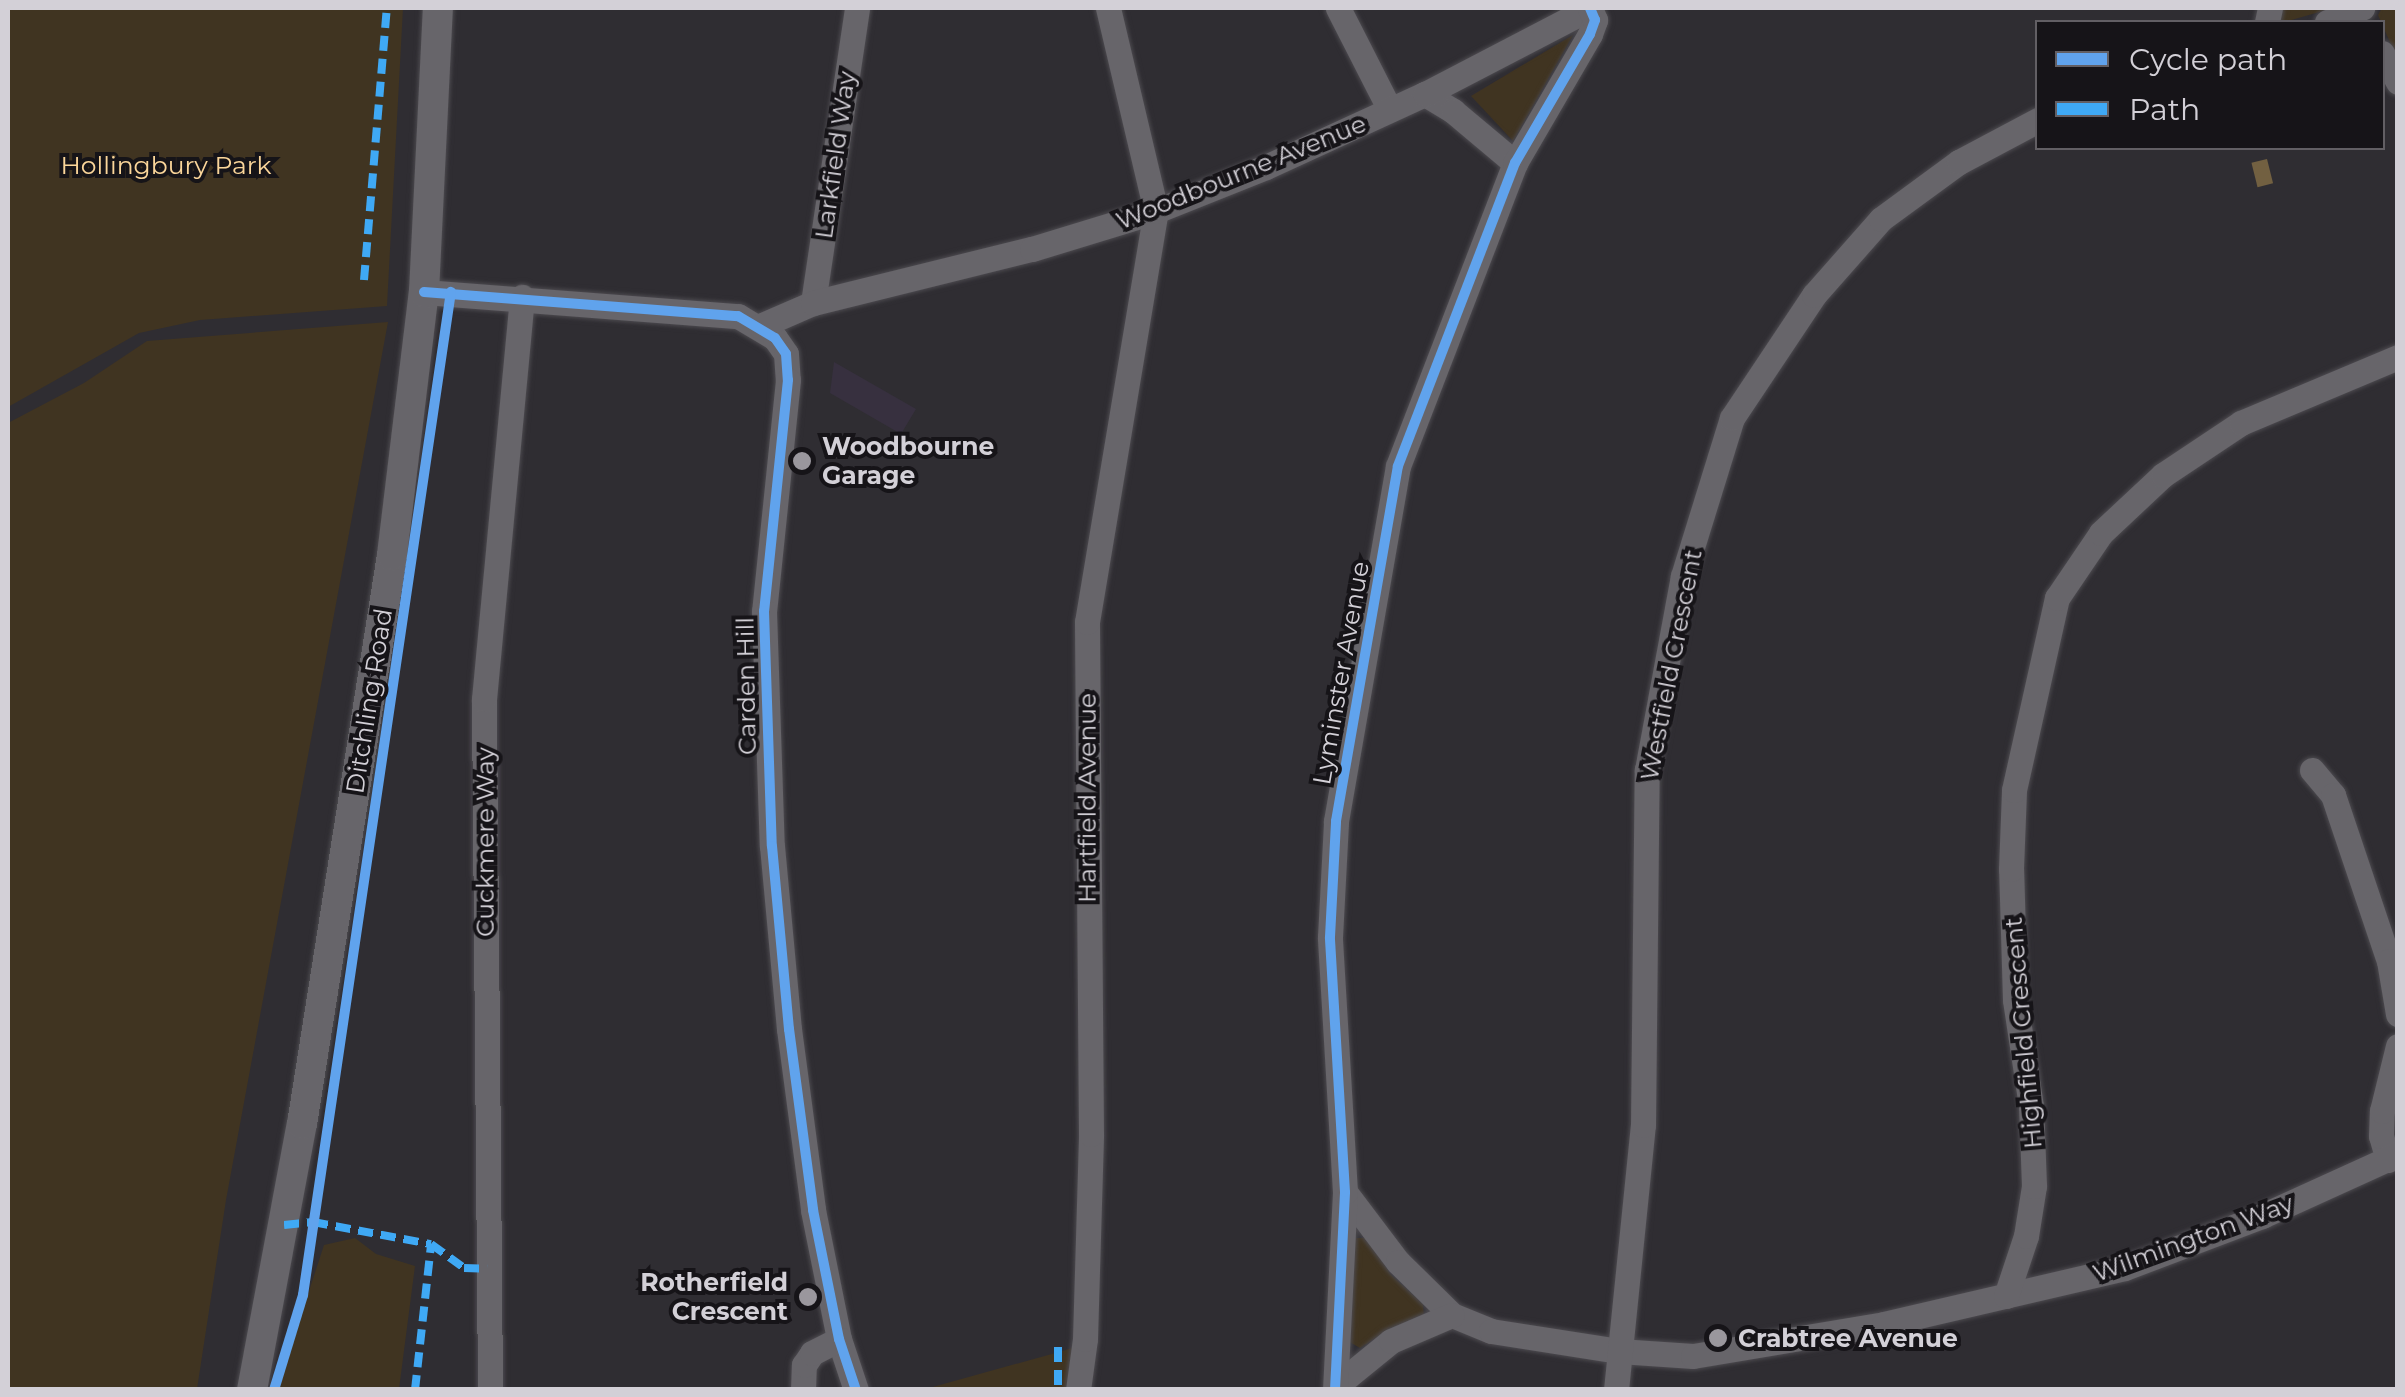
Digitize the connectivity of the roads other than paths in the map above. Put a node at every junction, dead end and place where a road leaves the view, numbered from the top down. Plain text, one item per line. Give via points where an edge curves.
1 (438, 8) edge
2 (857, 8) edge
3 (1108, 8) edge
4 (1338, 8) edge
5 (1590, 8) edge
6 (2362, 12) edge
7 (2334, 20) edge
8 (2385, 58) edge
9 (2398, 82) edge
10 (1425, 94) junction
11 (1390, 110) junction
12 (2035, 122) edge
13 (1515, 163) junction
14 (1156, 211) junction
15 (424, 292) junction
16 (522, 297) junction
17 (814, 302) junction
18 (760, 326) junction
19 (2398, 357) edge
20 (2312, 770) dead end
21 (2398, 1014) edge
22 (2398, 1046) edge
23 (2393, 1157) edge
24 (1345, 1192) junction
25 (2006, 1296) junction
26 (1452, 1314) junction
27 (840, 1339) junction
28 (1619, 1351) junction
29 (1336, 1384) edge
30 (252, 1390) edge
31 (490, 1390) edge
32 (803, 1390) edge
33 (856, 1390) edge
34 (1078, 1390) edge
35 (1616, 1390) edge

1 - 15 street, Ditchling Road
2 - 17 street, Larkfield Way
3 - 14 street
4 - 11 street
5 - 10 street, Woodbourne Avenue
5 - 13 street, Lyminster Avenue via 1590,34
6 - 7 street
8 - 9 street
10 - 11 street, Woodbourne Avenue
10 - 13 street
11 - 14 street, Woodbourne Avenue
12 - 28 street, Westfield Crescent via 1959,162 1881,220 1814,295 1732,418 1683,576 1647,770 1643,1125
13 - 24 street, Lyminster Avenue via 1398,466 1336,821 1330,937
14 - 17 street, Woodbourne Avenue
14 - 34 street, Hartfield Avenue via 1087,622 1090,1134
15 - 16 street
15 - 30 street, Ditchling Road via 389,574 302,1124
16 - 18 street via 738,316
16 - 31 street, Cuckmere Way via 484,699
17 - 18 street, Woodbourne Avenue
18 - 27 street, Carden Hill via 782,346 788,368 764,611 772,846 795,1082
19 - 25 street, Highfield Crescent via 2241,424 2164,476 2101,532 2057,598 2014,790 2015,1000 2032,1106 2034,1186
20 - 21 street via 2333,795 2389,961
22 - 23 street via 2380,1136
23 - 25 street, Wilmington Way via 2125,1268
24 - 26 street, Wilmington Way via 1398,1262
24 - 29 street, Lyminster Avenue
25 - 28 street, Wilmington Way via 1693,1356
26 - 28 street, Wilmington Way via 1491,1331
26 - 29 street via 1391,1341
27 - 32 street via 812,1353
27 - 33 street, Carden Hill
28 - 35 street

